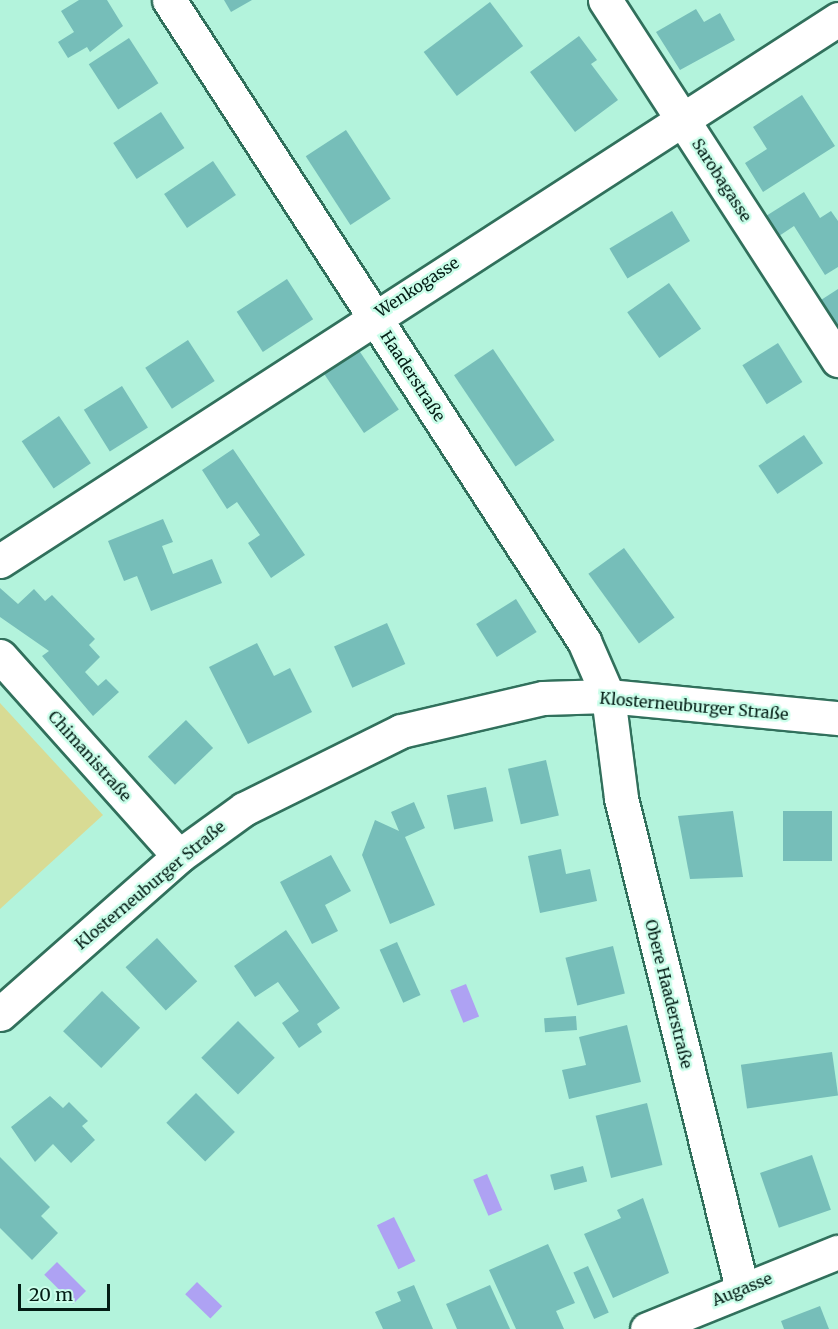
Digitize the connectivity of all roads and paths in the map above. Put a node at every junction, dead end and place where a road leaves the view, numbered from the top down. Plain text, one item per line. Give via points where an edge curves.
1 (169, 0) edge
2 (605, 0) edge
3 (838, 19) edge
4 (682, 117) junction
5 (374, 315) junction
6 (838, 360) edge
7 (0, 561) edge
8 (0, 656) edge
9 (608, 696) junction
10 (838, 718) edge
11 (179, 856) junction
12 (0, 1014) edge
13 (838, 1252) edge
14 (742, 1289) junction
15 (647, 1329) edge

1 - 5 street, Haaderstraße
2 - 4 street, Sarobagasse
3 - 4 street, Wenkogasse
4 - 5 street, Wenkogasse
4 - 6 street, Sarobagasse
5 - 7 street, Wenkogasse
5 - 9 street, Haaderstraße via 584,641
8 - 11 street, Chimanistraße
9 - 10 street, Klosterneuburger Straße
9 - 11 street, Klosterneuburger Straße via 522,702 400,731 244,809
9 - 14 street, Obere Haaderstraße via 621,798
11 - 12 street, Klosterneuburger Straße
13 - 14 street, Augasse
14 - 15 street, Augasse

